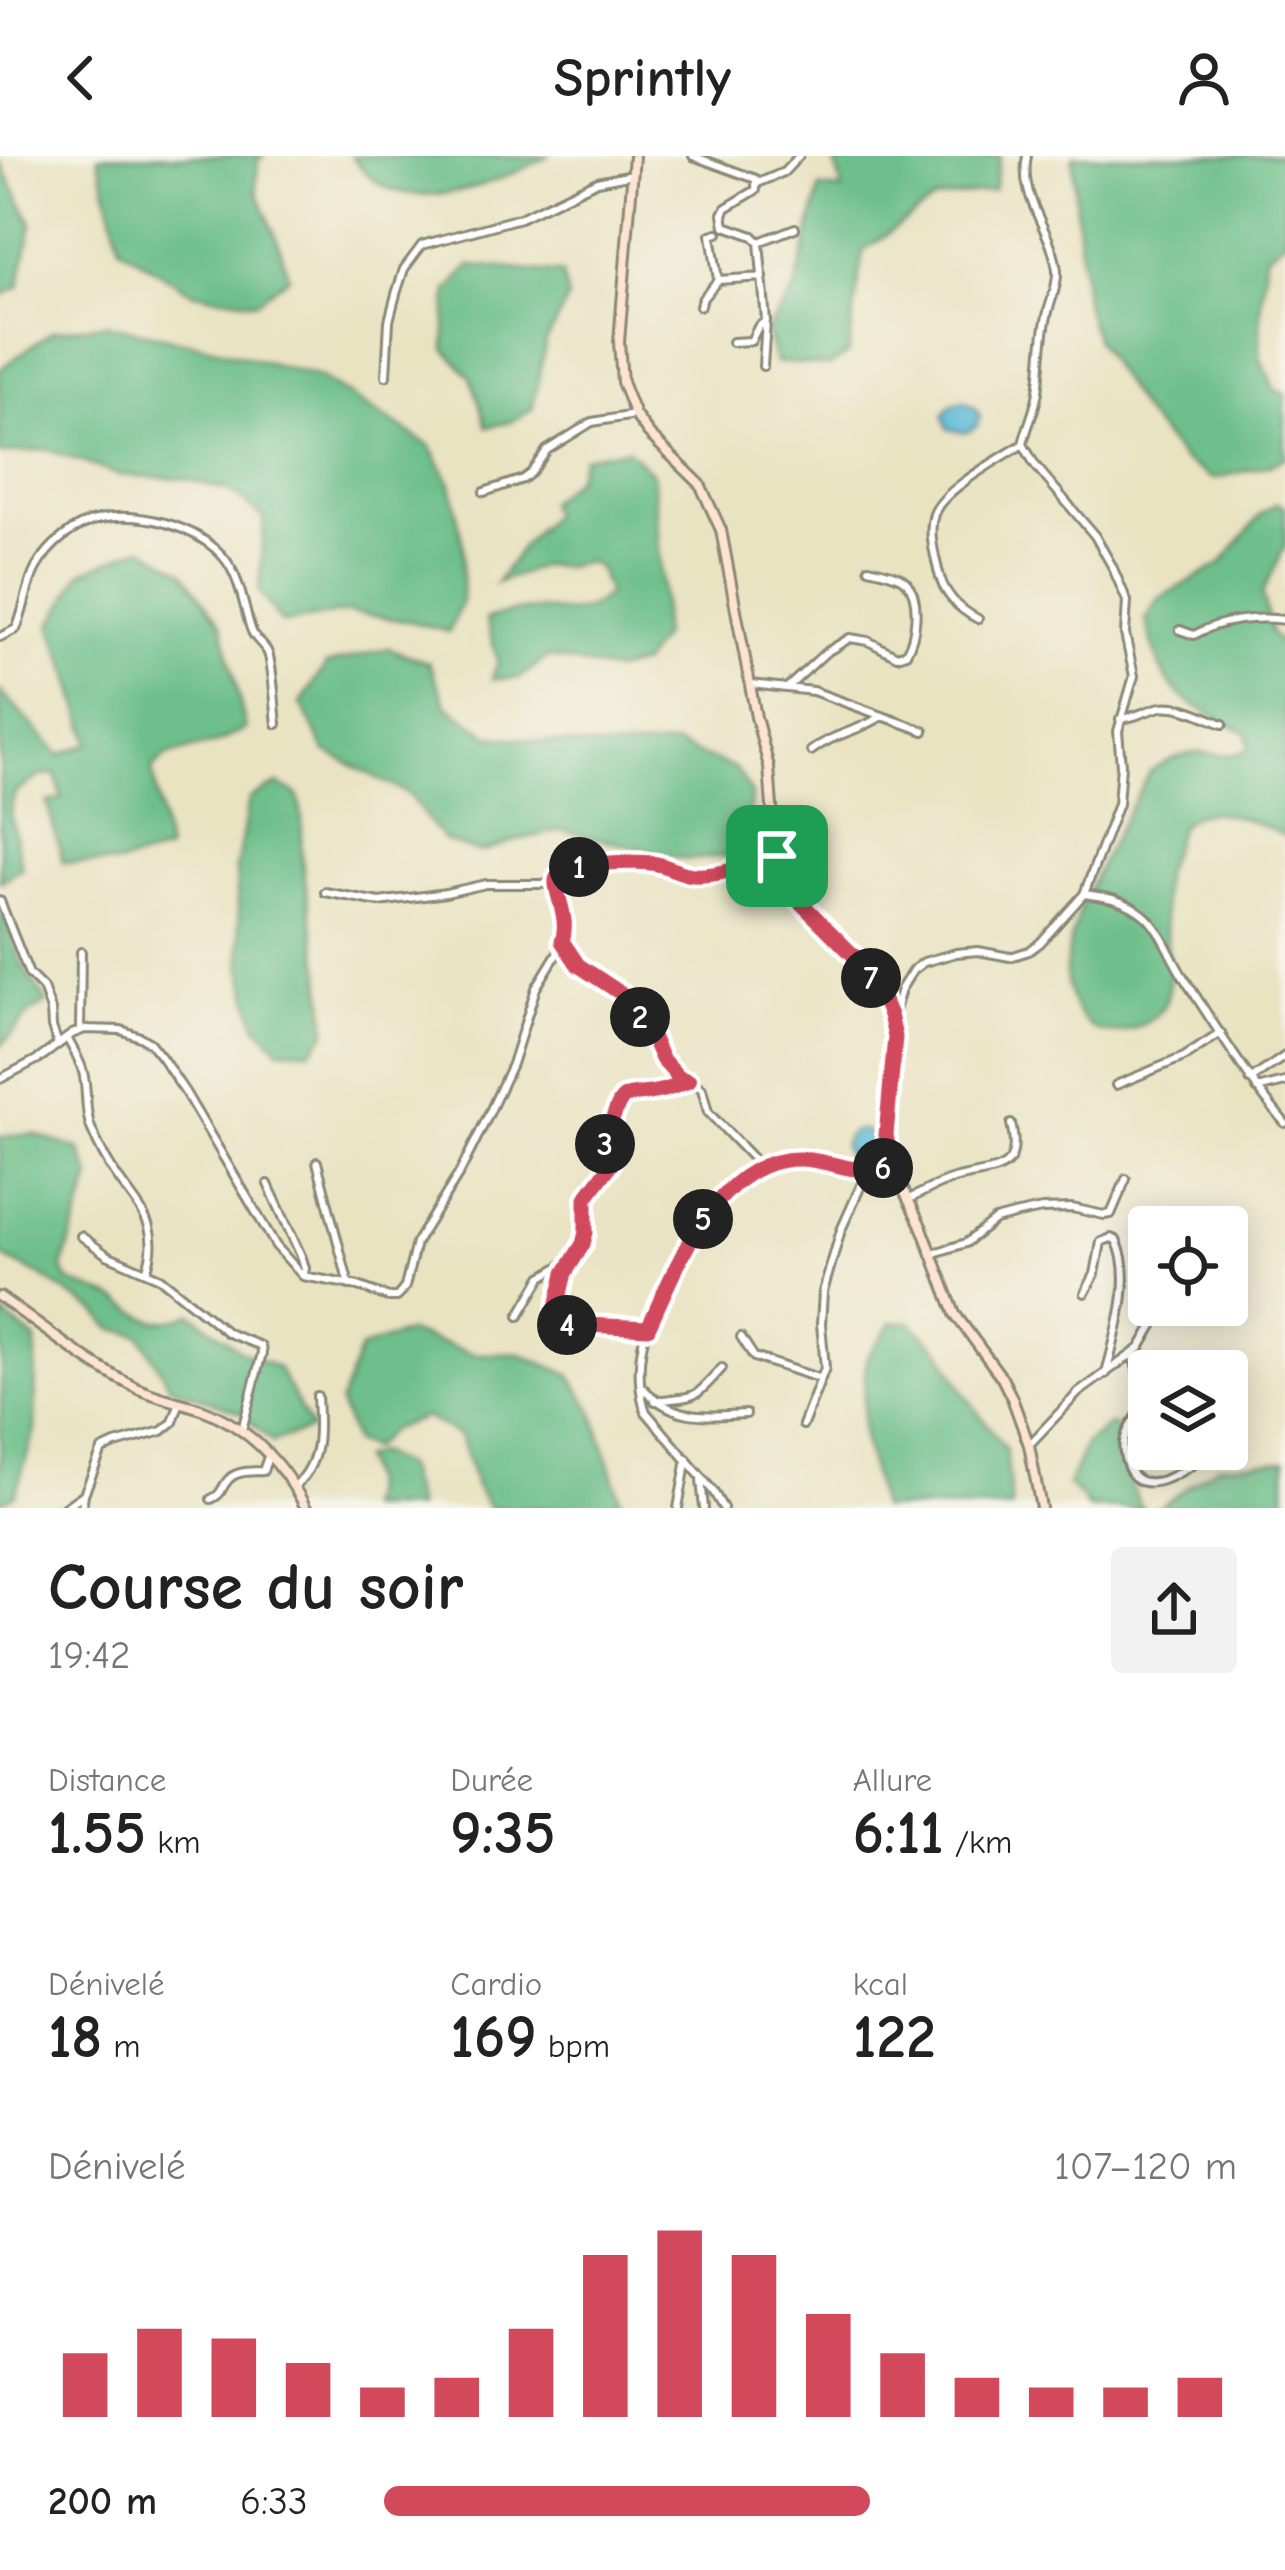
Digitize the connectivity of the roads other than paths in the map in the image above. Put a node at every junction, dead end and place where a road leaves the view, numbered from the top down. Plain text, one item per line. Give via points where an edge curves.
1 (634, 156) edge
2 (693, 156) edge
3 (799, 156) edge
4 (1027, 156) edge
5 (633, 174) junction
6 (757, 184) junction
7 (795, 228) dead end
8 (718, 232) dead end
9 (759, 242) junction
10 (763, 277) junction
11 (718, 280) junction
12 (700, 306) dead end
13 (766, 321) junction
14 (732, 342) dead end
15 (763, 366) dead end
16 (386, 376) dead end
17 (635, 416) junction
18 (1023, 444) junction
19 (484, 492) dead end
20 (868, 568) dead end
21 (978, 619) dead end
22 (1285, 620) edge
23 (1180, 631) dead end
24 (0, 637) edge
25 (751, 683) junction
26 (788, 687) junction
27 (881, 716) junction
28 (1120, 719) junction
29 (277, 724) dead end
30 (1223, 724) dead end
31 (924, 731) dead end
32 (811, 751) dead end
33 (777, 856) junction
34 (555, 884) junction
35 (325, 892) dead end
36 (1084, 894) junction
37 (0, 901) edge
38 (562, 941) junction
39 (81, 952) dead end
40 (892, 1022) junction
41 (80, 1031) junction
42 (1221, 1033) junction
43 (67, 1038) junction
44 (58, 1044) junction
45 (1285, 1056) edge
46 (0, 1079) edge
47 (1250, 1080) junction
48 (689, 1081) junction
49 (1285, 1082) edge
50 (1116, 1085) dead end
51 (1257, 1089) junction
52 (1285, 1123) edge
53 (1011, 1124) dead end
54 (317, 1162) dead end
55 (892, 1166) junction
56 (761, 1167) junction
57 (867, 1172) junction
58 (1126, 1179) dead end
59 (268, 1184) dead end
60 (909, 1199) junction
61 (81, 1236) dead end
62 (931, 1254) junction
63 (572, 1259) junction
64 (146, 1272) junction
65 (303, 1276) junction
66 (349, 1285) junction
67 (1085, 1293) dead end
68 (0, 1297) edge
69 (519, 1316) dead end
70 (1154, 1326) edge
71 (648, 1328) junction
72 (741, 1337) dead end
73 (1136, 1350) edge
74 (1128, 1357) edge
75 (722, 1368) dead end
76 (1106, 1374) junction
77 (821, 1379) junction
78 (642, 1388) junction
79 (316, 1396) dead end
80 (656, 1401) junction
81 (180, 1402) junction
82 (746, 1414) dead end
83 (803, 1425) dead end
84 (242, 1431) junction
85 (1029, 1444) junction
86 (269, 1454) junction
87 (687, 1460) junction
88 (1131, 1470) edge
89 (1183, 1470) edge
90 (701, 1476) junction
91 (295, 1486) junction
92 (83, 1493) junction
93 (211, 1499) dead end
94 (64, 1508) edge
95 (82, 1508) edge
96 (306, 1508) edge
97 (678, 1508) edge
98 (704, 1508) edge
99 (723, 1508) edge
100 (1041, 1508) edge

1 - 5 main road
2 - 6 street
3 - 6 street
4 - 18 street via 1028,192 1057,282
5 - 16 street via 422,245 396,295
5 - 17 main road via 619,342
6 - 9 street via 726,208 723,221
7 - 9 street
8 - 11 street via 711,235
9 - 10 street
10 - 11 street
10 - 13 street
11 - 12 street
13 - 14 street via 751,341
13 - 15 street
17 - 19 street via 592,422 547,450 523,479
17 - 25 main road via 712,506
18 - 21 street via 956,489 933,517 941,584
18 - 28 street via 1095,536 1127,601 1134,676
20 - 26 street via 906,580 914,600 911,646 898,656 850,638
22 - 23 street
24 - 29 street via 16,629 35,568 68,532 99,519 176,526 230,565 251,632 267,651
25 - 26 street
25 - 33 main road
26 - 27 street
27 - 31 street
27 - 32 street
28 - 30 street via 1174,707
28 - 36 street via 1118,804
33 - 34 street via 705,875 654,862 568,868
33 - 40 main road via 796,898 868,973
34 - 35 street via 485,884 379,902
34 - 38 street via 566,920
36 - 40 street via 1020,955 978,951 924,962 901,989
36 - 42 street via 1127,903 1150,921
37 - 44 street via 29,974 43,988
38 - 48 street via 578,965 625,996 662,1059
38 - 66 street via 487,1118 416,1244 402,1294 388,1298
39 - 41 street
40 - 55 main road
41 - 43 street
41 - 65 street via 121,1030 150,1043 276,1246
42 - 47 street
42 - 50 street
43 - 44 street
43 - 64 street via 82,1066 91,1127 148,1222
44 - 46 street
45 - 47 street
47 - 51 street
48 - 56 street
48 - 63 street via 622,1097 604,1150 610,1166 586,1198 586,1232
49 - 51 street
51 - 52 street
53 - 60 street via 1015,1147 1003,1168
54 - 66 street
55 - 57 street
55 - 60 main road
56 - 57 street via 796,1159
56 - 71 street via 701,1222
57 - 77 street via 823,1292
58 - 62 street via 1112,1214 1018,1214
59 - 65 street
60 - 62 main road
61 - 64 street
62 - 85 main road via 955,1314 1002,1378
63 - 69 street via 542,1277
63 - 71 street via 556,1310 560,1322
64 - 84 street via 215,1325 261,1346
65 - 66 street
67 - 76 street via 1098,1247 1116,1240 1122,1310
68 - 81 main road via 110,1374
70 - 73 street
71 - 78 street
72 - 77 street via 754,1357
74 - 76 street
75 - 80 street via 692,1397
76 - 85 street
77 - 83 street
78 - 80 street
78 - 87 street via 646,1412
79 - 91 street via 315,1457
80 - 82 street via 706,1416
81 - 84 main road
81 - 92 street via 162,1431 102,1450
84 - 86 main road
85 - 100 main road
86 - 91 main road
86 - 93 street via 263,1471 235,1475
87 - 90 street
87 - 97 street
88 - 89 street via 1147,1484
90 - 98 street
90 - 99 street
91 - 96 main road
92 - 94 street
92 - 95 street

